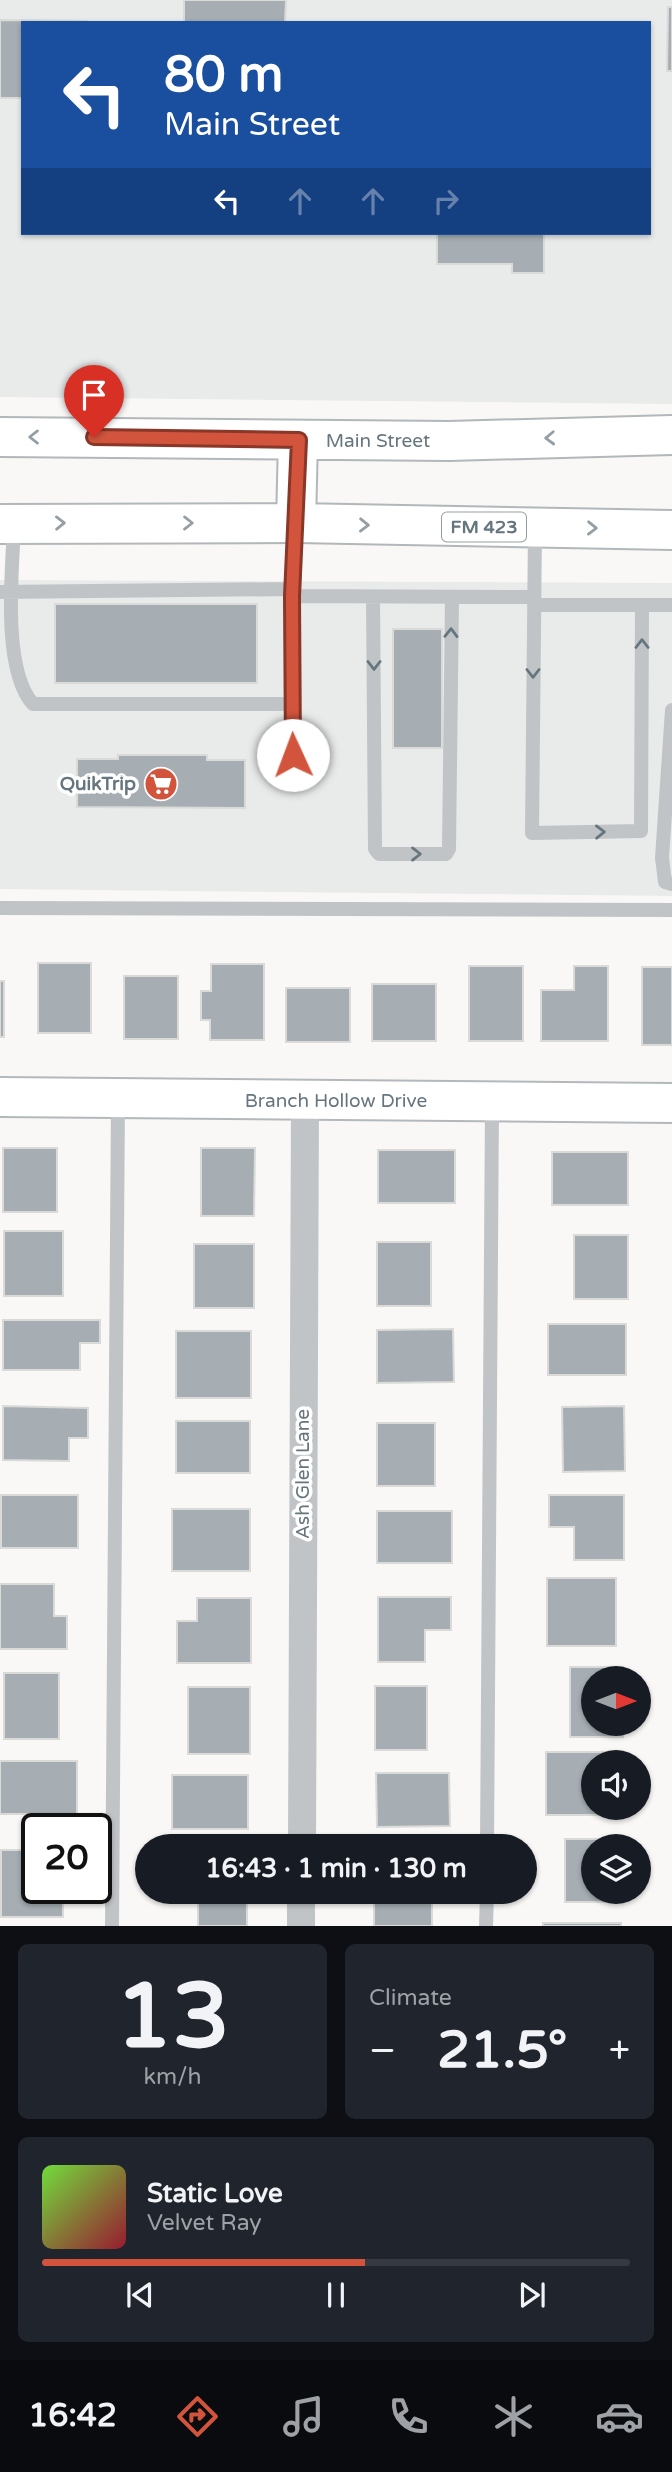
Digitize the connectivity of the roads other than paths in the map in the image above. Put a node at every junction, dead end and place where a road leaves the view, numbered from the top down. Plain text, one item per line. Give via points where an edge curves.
1 (672, 435) edge
2 (0, 437) edge
3 (299, 440) junction
4 (296, 523) junction
5 (7, 524) edge
6 (535, 528) junction
7 (672, 530) edge
8 (5, 591) edge
9 (292, 592) junction
10 (373, 597) junction
11 (452, 597) junction
12 (534, 601) junction
13 (642, 604) junction
14 (672, 605) edge
15 (291, 704) junction
16 (672, 710) edge
17 (294, 781) dead end
18 (672, 884) edge
19 (0, 908) edge
20 (672, 910) edge
21 (0, 1097) edge
22 (118, 1099) junction
23 (305, 1102) junction
24 (492, 1102) junction
25 (672, 1103) edge
26 (302, 1834) edge
27 (487, 1834) edge
28 (301, 1904) edge
29 (486, 1904) edge
30 (112, 1926) edge
31 (301, 1926) edge
32 (486, 1926) edge

1 -> 3 main road, Main Street
3 -> 2 main road, Main Street
3 - 4 main road
5 -> 4 main road, FM 423
4 -> 6 main road, FM 423
4 - 9 lane
5 - 8 lane
6 -> 7 main road, FM 423
6 - 12 lane
8 - 9 lane
8 - 15 lane via 23,694 33,704
9 - 10 lane
9 - 15 lane
10 - 11 lane
10 -> 11 lane via 375,849 379,854 446,854 449,849
11 - 12 lane
12 - 13 lane
12 -> 13 lane via 532,833 641,831
13 - 14 lane
15 - 17 lane
16 - 18 lane via 662,858 665,882
19 - 20 lane
21 - 22 main road, Branch Hollow Drive
22 - 23 main road, Branch Hollow Drive
22 - 30 lane
23 - 24 main road, Branch Hollow Drive
23 - 26 street, Ash Glen Lane
24 - 25 main road, Branch Hollow Drive
24 - 27 lane
28 - 31 street
29 - 32 lane

